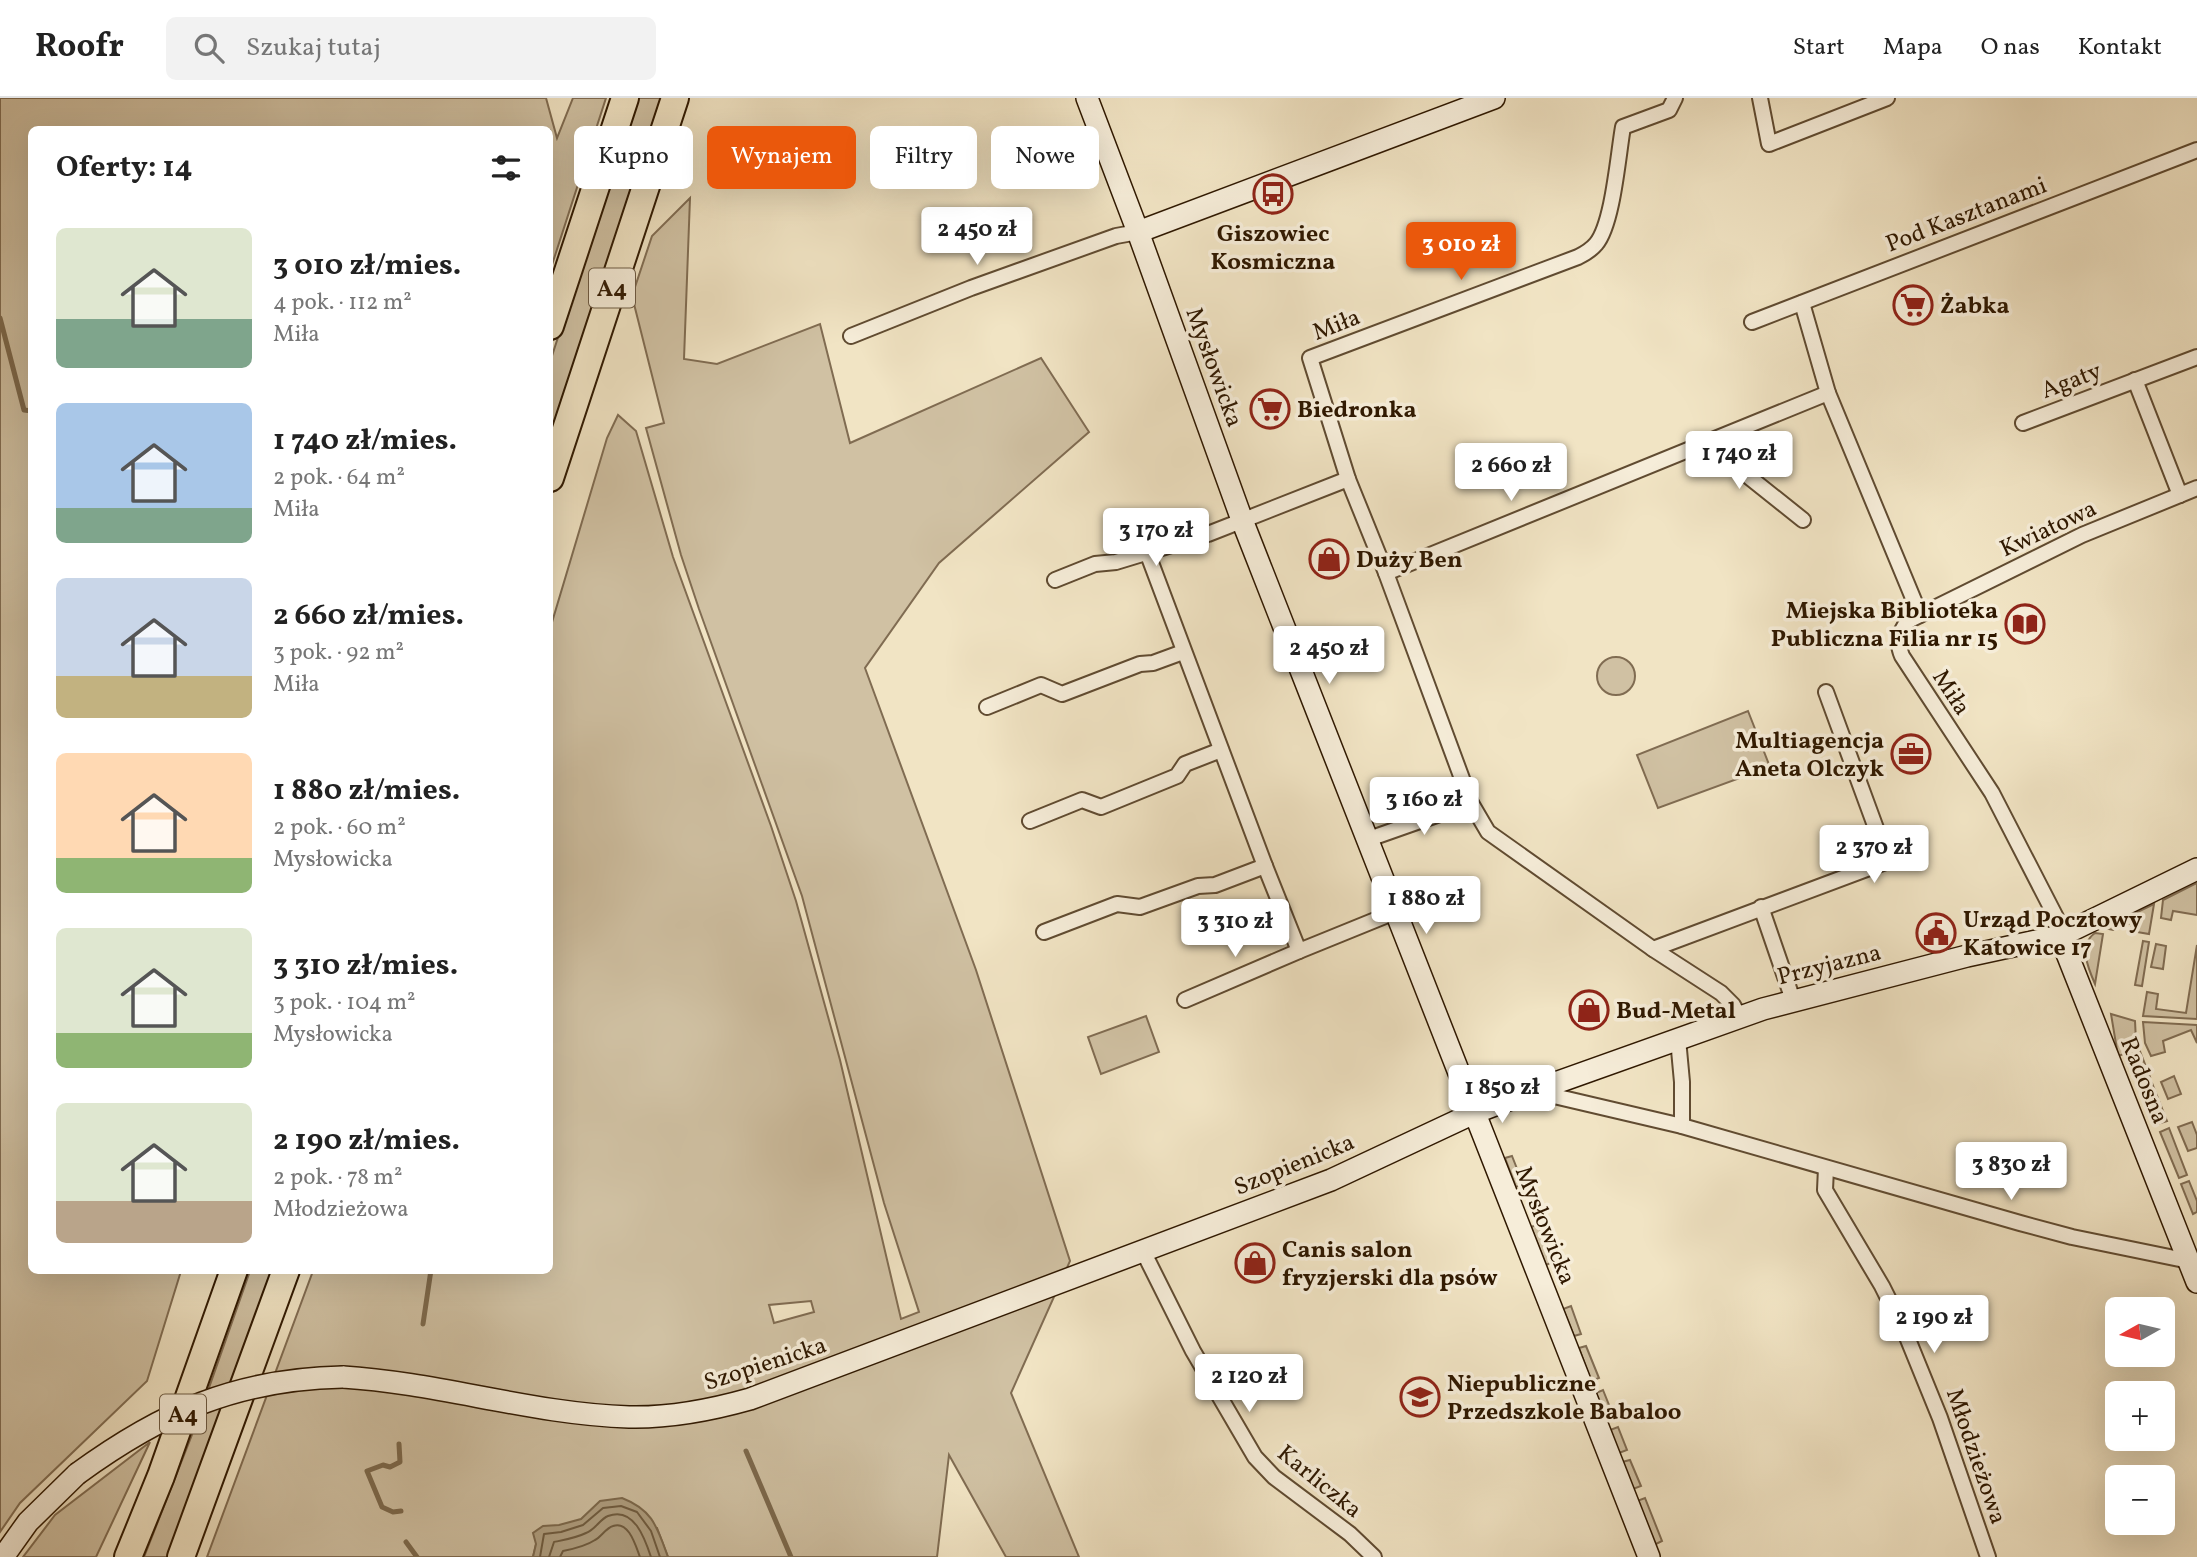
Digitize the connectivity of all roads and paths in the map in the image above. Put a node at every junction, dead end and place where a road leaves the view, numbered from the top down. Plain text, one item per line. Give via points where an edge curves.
1 (625, 98) edge
2 (675, 98) edge
3 (1087, 98) edge
4 (1494, 98) edge
5 (1675, 98) edge
6 (1760, 98) edge
7 (1886, 98) edge
8 (2197, 149) edge
9 (1138, 232) junction
10 (1802, 303) junction
11 (553, 317) edge
12 (1752, 322) dead end
13 (851, 335) dead end
14 (2197, 357) edge
15 (2134, 380) junction
16 (1828, 393) junction
17 (2023, 423) dead end
18 (1724, 437) junction
19 (553, 469) edge
20 (1348, 479) junction
21 (2197, 488) edge
22 (2180, 495) junction
23 (1242, 520) junction
24 (1802, 520) dead end
25 (1147, 552) junction
26 (1386, 573) junction
27 (1055, 580) dead end
28 (1920, 615) junction
29 (1184, 652) junction
30 (1826, 692) dead end
31 (987, 707) dead end
32 (1221, 750) junction
33 (1471, 803) junction
34 (1030, 821) dead end
35 (1366, 840) junction
36 (1265, 866) junction
37 (2197, 869) edge
38 (1761, 908) junction
39 (1395, 912) junction
40 (1044, 932) dead end
41 (2060, 936) junction
42 (1653, 949) junction
43 (1299, 951) junction
44 (1185, 1000) dead end
45 (1793, 1000) junction
46 (1740, 1016) junction
47 (1678, 1038) junction
48 (1546, 1086) junction
49 (1474, 1113) junction
50 (1682, 1126) junction
51 (1826, 1168) junction
52 (1143, 1251) junction
53 (2193, 1261) edge
54 (233, 1274) edge
55 (285, 1274) edge
56 (2197, 1282) edge
57 (3, 1557) edge
58 (128, 1557) edge
59 (181, 1557) edge
60 (1374, 1557) edge
61 (1648, 1557) edge
62 (1988, 1557) edge

1 - 11 highway, A4
2 - 19 highway, A4
3 - 9 street, Mysłowicka
4 - 9 street
5 - 20 street, Miła via 1669,110 1623,127 1607,222 1588,251 1310,358
6 - 7 street via 1769,144
8 - 10 street, Pod Kasztanami
9 - 13 street via 971,288
9 - 23 street, Mysłowicka
10 - 12 street, Pod Kasztanami
10 - 16 street
14 - 15 street, Agaty
15 - 17 street, Agaty
15 - 22 street, Agaty
16 - 18 street
16 - 28 street
18 - 24 street via 1724,457
18 - 26 street
20 - 23 street
20 - 26 street, Miła
21 - 22 street, Kwiatowa
22 - 28 street, Kwiatowa via 2082,535
23 - 25 street
23 - 35 street, Mysłowicka
25 - 27 street via 1095,564
25 - 29 street
26 - 33 street, Miła
28 - 41 street, Miła via 1901,629 1898,646 1902,656 1992,793 2060,925
29 - 31 street via 1062,694 1041,685
29 - 32 street
30 - 38 street via 1888,861
32 - 34 street via 1185,764 1177,776 1101,807 1082,800
32 - 36 street
33 - 35 street
33 - 42 street, Miła via 1488,832
35 - 39 street, Mysłowicka
36 - 40 street via 1216,886 1198,886 1140,906 1117,904
36 - 43 street
37 - 41 street, Przyjazna
38 - 42 street
38 - 45 street
39 - 43 street
39 - 49 street, Mysłowicka
41 - 45 street, Przyjazna
41 - 53 street, Radosna
42 - 46 street, Miła via 1721,993
43 - 44 street
45 - 46 street, Przyjazna
46 - 47 street, Przyjazna
47 - 48 street, Przyjazna
47 - 50 street
48 - 49 street, Przyjazna
48 - 50 street via 1554,1096
49 - 52 street, Szopienicka via 1331,1180
49 - 61 street, Mysłowicka
50 - 51 street
51 - 53 street via 2072,1237
51 - 62 street, Młodzieżowa via 1825,1190 1893,1307 1924,1377
52 - 57 street, Szopienicka, bridge via 717,1409 660,1416 594,1415 401,1382 343,1377 259,1385 177,1412 77,1474 28,1522
52 - 60 street, Karliczka via 1255,1457
53 - 56 street, Radosna
54 - 58 highway, A4
55 - 59 highway, A4

